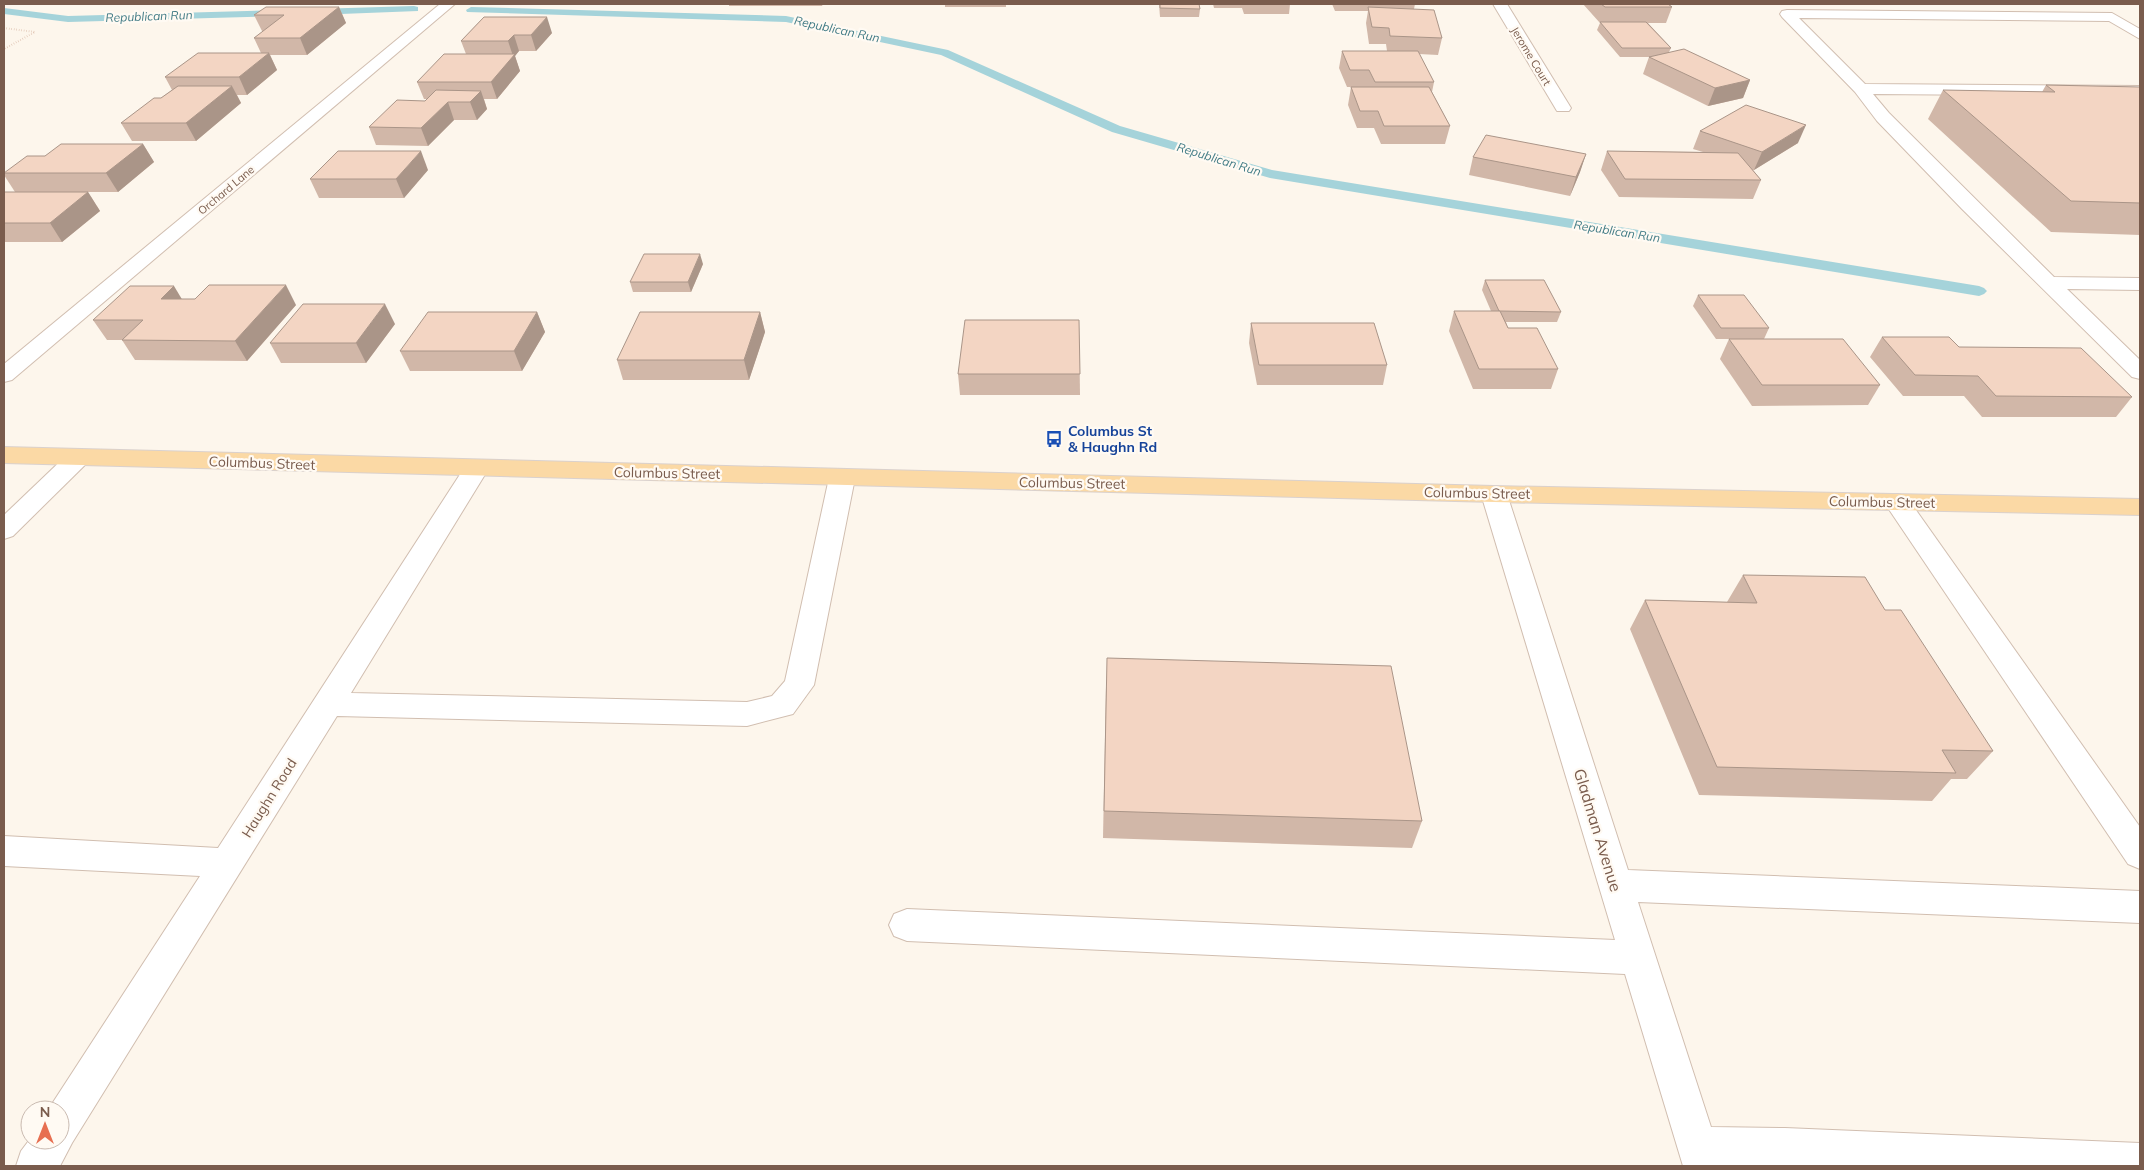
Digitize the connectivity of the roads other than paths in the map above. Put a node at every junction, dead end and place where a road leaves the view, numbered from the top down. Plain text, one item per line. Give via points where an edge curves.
1 (448, 4) edge
2 (1500, 4) edge
3 (2140, 35) edge
4 (1861, 89) junction
5 (2140, 92) edge
6 (1563, 108) dead end
7 (2049, 283) junction
8 (2140, 284) edge
9 (2140, 372) edge
10 (4, 375) edge
11 (4, 455) edge
12 (79, 457) junction
13 (477, 468) junction
14 (842, 478) junction
15 (1494, 494) junction
16 (1897, 502) junction
17 (2140, 507) edge
18 (4, 530) edge
19 (328, 704) junction
20 (4, 851) edge
21 (2140, 854) edge
22 (228, 864) junction
23 (1615, 885) junction
24 (2140, 908) edge
25 (907, 925) dead end
26 (1637, 958) junction
27 (70, 1112) edge
28 (46, 1150) edge
29 (1700, 1156) edge
30 (2140, 1164) edge
31 (36, 1166) edge

1 - 10 street, Orchard Lane
2 - 6 street, Jerome Court
3 - 4 street via 2112,17 1787,14
4 - 5 street
4 - 7 street via 1883,117
7 - 8 street
7 - 9 street
11 - 12 main road, Columbus Street
12 - 13 main road, Columbus Street
12 - 18 street
13 - 14 main road, Columbus Street
13 - 19 street, Haughn Road
14 - 15 main road, Columbus Street
14 - 19 street via 799,685 782,706 746,714
15 - 16 main road, Columbus Street
15 - 23 street, Gladman Avenue
16 - 17 main road, Columbus Street
16 - 21 street
19 - 22 street, Haughn Road
20 - 22 street
22 - 27 street, Haughn Road
23 - 24 street
23 - 26 street, Gladman Avenue
25 - 26 street
26 - 29 street, Gladman Avenue
28 - 31 street
29 - 30 street via 1785,1148

